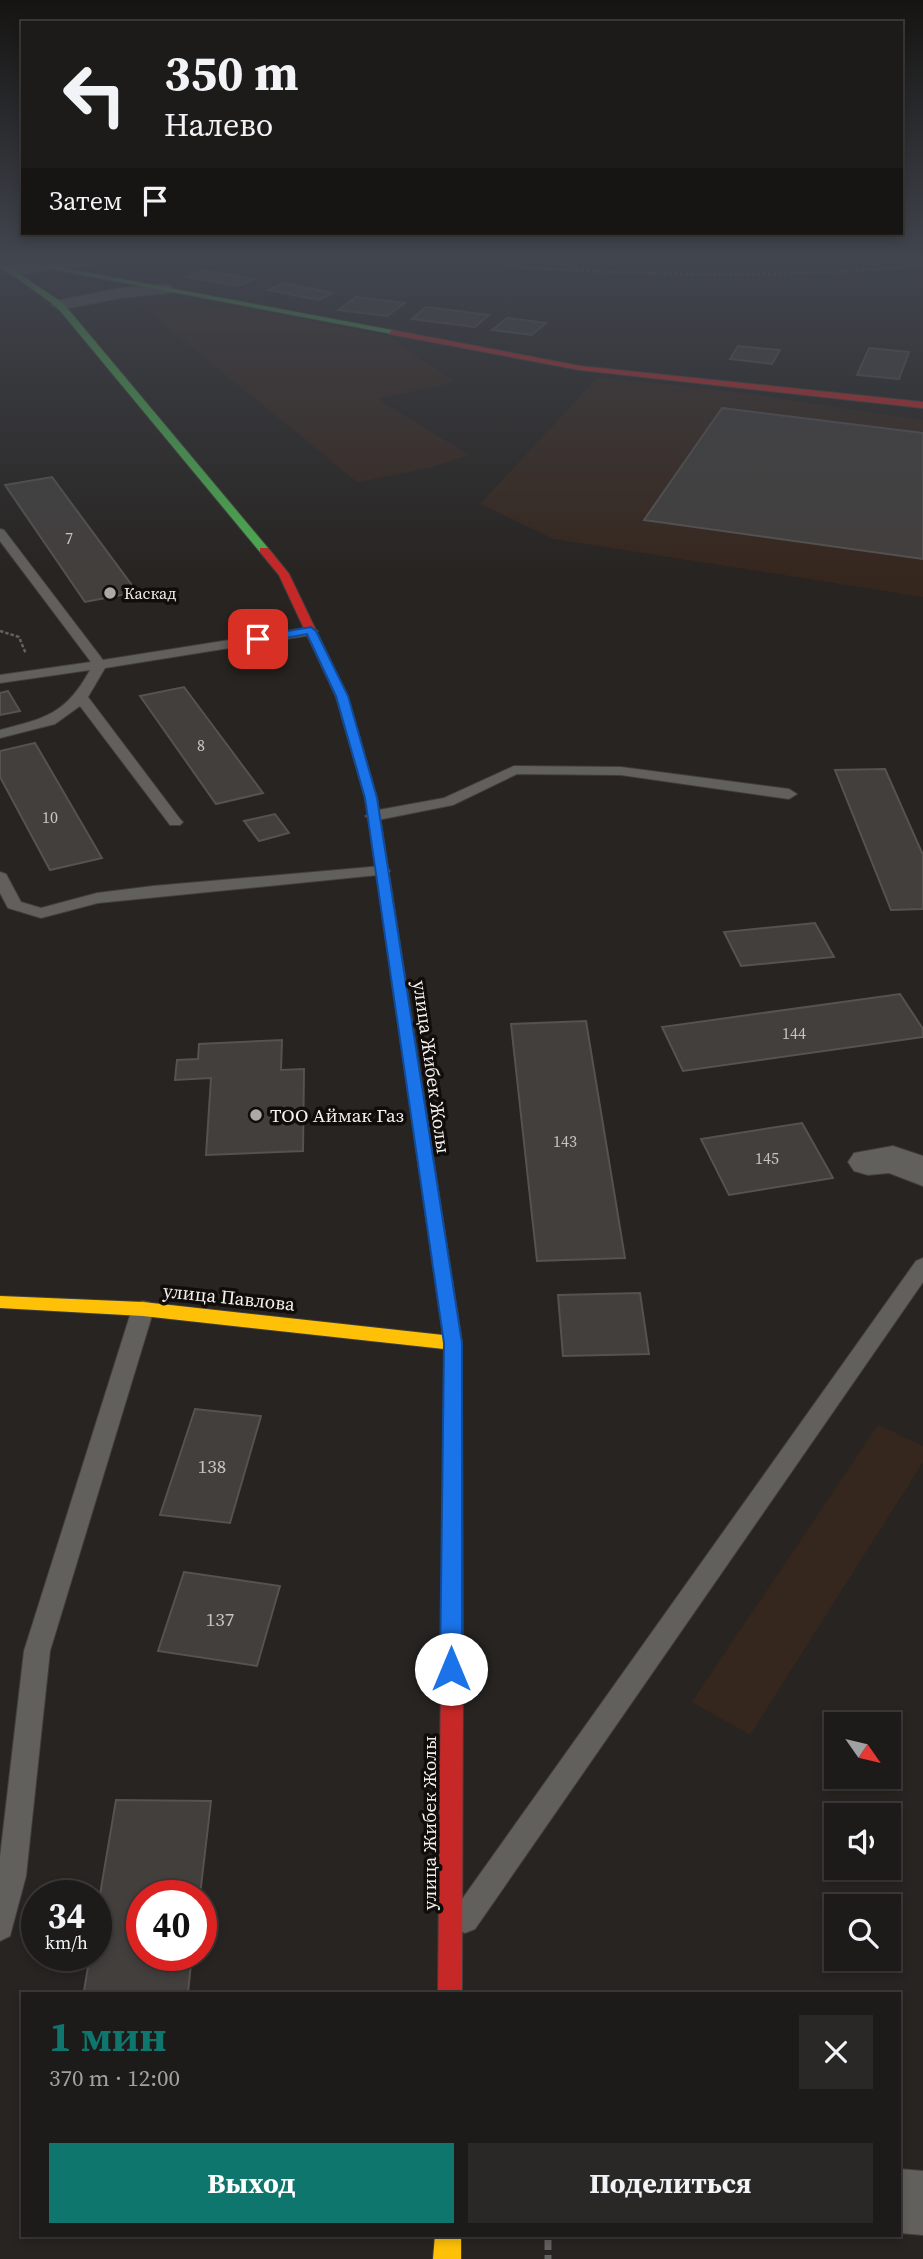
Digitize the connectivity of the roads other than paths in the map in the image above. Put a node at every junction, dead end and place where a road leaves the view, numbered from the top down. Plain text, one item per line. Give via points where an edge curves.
1 (109, 363) edge
2 (556, 363) edge
3 (923, 405) edge
4 (0, 533) edge
5 (311, 631) junction
6 (100, 665) junction
7 (0, 679) edge
8 (82, 699) junction
9 (0, 734) edge
10 (789, 794) dead end
11 (373, 816) junction
12 (175, 822) dead end
13 (382, 871) junction
14 (0, 877) edge
15 (868, 1162) dead end
16 (923, 1172) edge
17 (923, 1266) edge
18 (0, 1302) edge
19 (143, 1309) junction
20 (453, 1343) junction
21 (0, 1926) edge
22 (450, 1940) junction
23 (450, 1992) edge
24 (901, 2202) edge
25 (923, 2203) edge
26 (448, 2237) edge
27 (447, 2259) edge

1 - 5 street, улица Жибек Жолы via 284,574
2 - 3 street
4 - 6 lane
5 - 6 lane
5 - 11 street, улица Жибек Жолы via 342,696
6 - 7 lane
6 - 8 lane
8 - 9 lane via 62,718
8 - 12 lane
10 - 11 lane via 621,771 514,770 448,802
11 - 13 street, улица Жибек Жолы
13 - 14 lane via 153,891 97,898 41,913 14,905
13 - 20 street, улица Жибек Жолы
15 - 16 street via 893,1158
17 - 22 lane
18 - 19 street, улица Павлова
19 - 20 street, улица Павлова
19 - 21 lane via 37,1651 12,1876
20 - 22 street, улица Жибек Жолы
22 - 23 street, улица Жибек Жолы
24 - 25 street
26 - 27 street

